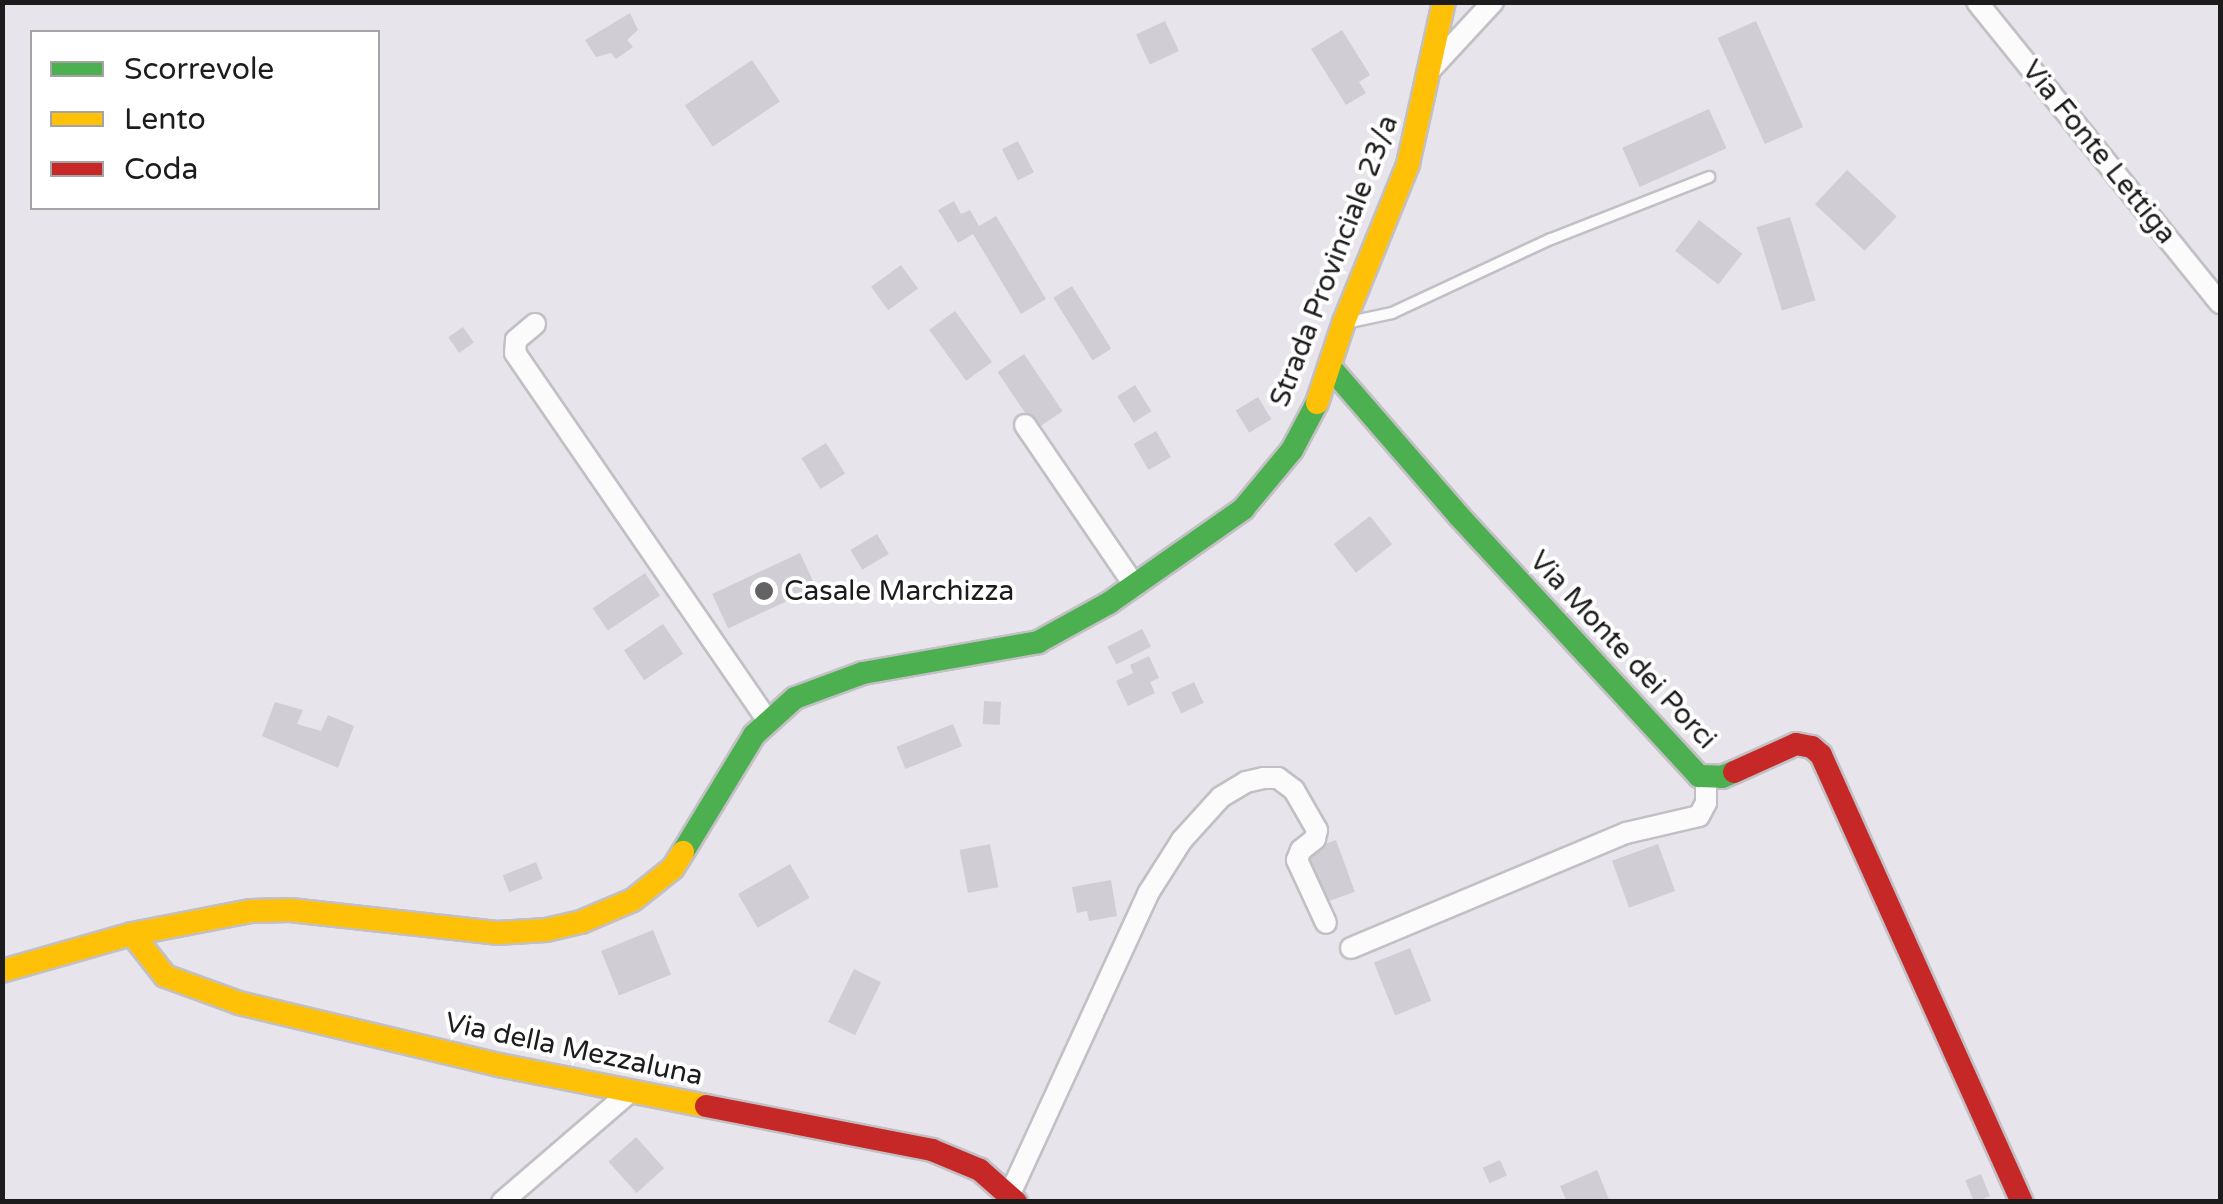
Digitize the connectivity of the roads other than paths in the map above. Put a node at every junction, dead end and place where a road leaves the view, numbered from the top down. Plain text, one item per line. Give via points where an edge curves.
1 (1444, 2) edge
2 (1494, 2) edge
3 (1977, 2) edge
4 (1430, 70) junction
5 (1708, 177) dead end
6 (2220, 303) edge
7 (1344, 322) junction
8 (535, 324) dead end
9 (1330, 367) junction
10 (1025, 425) dead end
11 (1135, 586) junction
12 (767, 719) junction
13 (1706, 779) junction
14 (1326, 924) dead end
15 (132, 934) junction
16 (1350, 948) dead end
17 (2, 971) edge
18 (630, 1092) junction
19 (1013, 1198) edge
20 (502, 1202) edge
21 (2022, 1202) edge

1 - 4 street, Strada Provinciale 23/a
2 - 4 street
3 - 6 street, Via Fonte Lettiga
4 - 7 street, Strada Provinciale 23/a via 1408,164
5 - 7 lane via 1401,310
7 - 9 street, Strada Provinciale 23/a
8 - 12 street via 516,340 515,352
9 - 11 street, Strada Provinciale 23/a via 1300,435 1266,487
9 - 13 street, Via Monte dei Porci via 1459,516
10 - 11 street
11 - 12 street, Strada Provinciale 23/a via 1038,642 843,678 805,692
12 - 15 street, Strada Provinciale 23/a via 673,868 641,895 581,922 498,932 268,910
13 - 16 street via 1699,816 1626,833
13 - 21 street, Via Monte dei Porci via 1796,744 1821,755
14 - 19 street via 1297,860 1317,830 1294,790 1284,780 1263,778 1222,797 1182,840 1149,892
15 - 17 street, Strada Provinciale 23/a
15 - 18 street, Via della Mezzaluna via 158,970 191,988 319,1024
18 - 19 street, Via della Mezzaluna via 932,1150 973,1166
18 - 20 street

